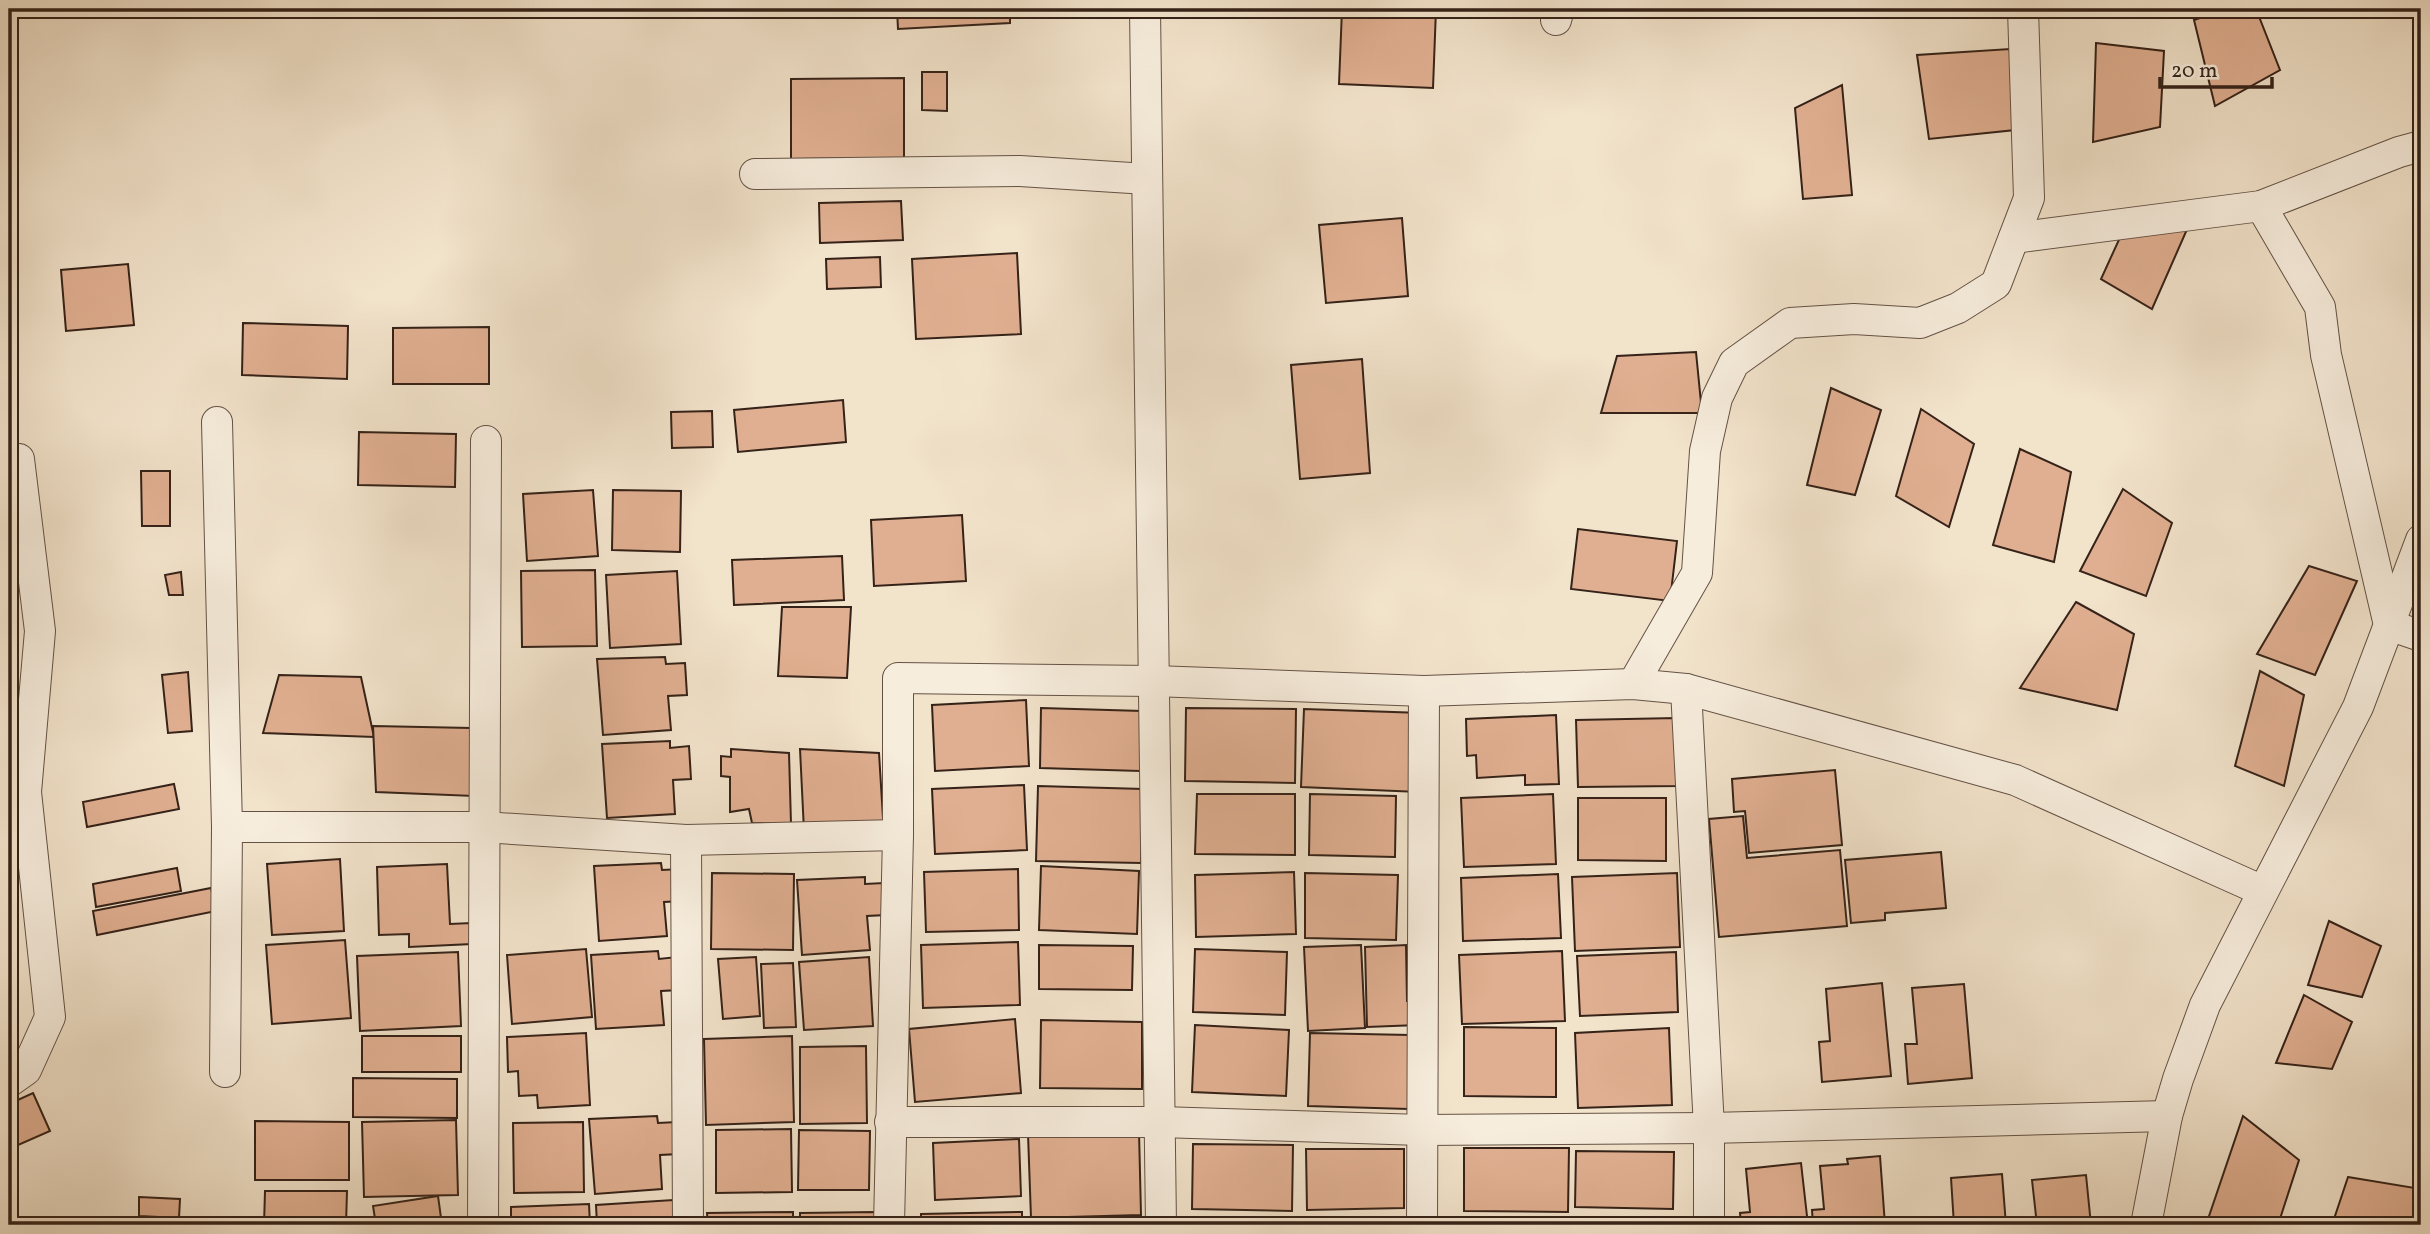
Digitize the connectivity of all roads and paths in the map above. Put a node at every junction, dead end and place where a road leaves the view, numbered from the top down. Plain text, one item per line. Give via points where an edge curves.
1 (1145, 9) edge
2 (2023, 9) edge
3 (2421, 146) edge
4 (755, 174) dead end
5 (1147, 180) junction
6 (2262, 206) junction
7 (2014, 238) junction
8 (217, 422) dead end
9 (486, 441) dead end
10 (19, 459) dead end
11 (2421, 540) edge
12 (2389, 625) junction
13 (2421, 636) edge
14 (1154, 681) junction
15 (1633, 684) junction
16 (1686, 689) junction
17 (1424, 691) junction
18 (227, 827) junction
19 (483, 827) junction
20 (898, 835) junction
21 (686, 840) junction
22 (2263, 891) junction
23 (225, 1072) dead end
24 (9, 1082) edge
25 (2167, 1116) junction
26 (890, 1122) junction
27 (1160, 1122) junction
28 (1709, 1128) junction
29 (1422, 1130) junction
30 (483, 1225) edge
31 (688, 1225) edge
32 (888, 1225) edge
33 (1161, 1225) edge
34 (1422, 1225) edge
35 (1709, 1225) edge
36 (2146, 1225) edge

1 - 5 street
2 - 7 street via 2029,198
3 - 6 street
4 - 5 street via 1020,171
5 - 14 street
6 - 7 street
6 - 12 street via 2320,307 2326,355
7 - 15 street via 1997,284 1958,308 1920,323 1854,319 1790,323 1734,363 1717,398 1705,451 1697,573
8 - 18 street
9 - 19 street
10 - 24 street via 40,631 26,792 50,1017 26,1070
11 - 12 street
12 - 13 street
12 - 22 street via 2358,707
14 - 17 street
14 - 20 street via 898,678
14 - 27 street
15 - 16 street
15 - 17 street
16 - 22 street via 2015,780
16 - 28 street
17 - 29 street
18 - 19 street
18 - 23 street
19 - 21 street
19 - 30 street
20 - 21 street
20 - 26 street
21 - 31 street
22 - 25 street via 2205,1005
25 - 28 street
25 - 36 street
26 - 27 street
26 - 32 street
27 - 29 street
27 - 33 street
28 - 29 street
28 - 35 street
29 - 34 street

